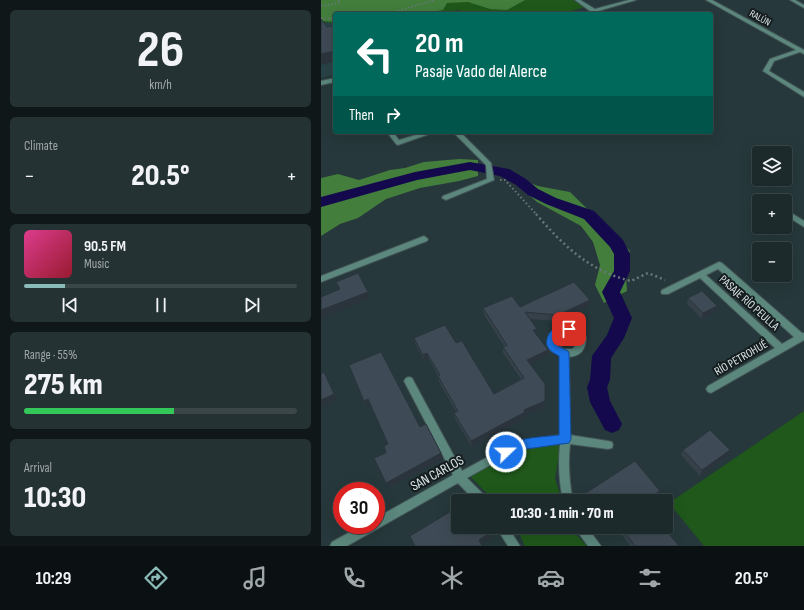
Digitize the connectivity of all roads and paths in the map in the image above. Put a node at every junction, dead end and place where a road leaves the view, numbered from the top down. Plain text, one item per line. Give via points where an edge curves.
1 (338, 0) edge
2 (435, 0) edge
3 (577, 0) edge
4 (633, 0) edge
5 (708, 0) edge
6 (792, 0) edge
7 (321, 6) edge
8 (804, 6) edge
9 (594, 11) junction
10 (395, 12) edge
11 (590, 12) edge
12 (321, 18) edge
13 (333, 20) edge
14 (803, 51) edge
15 (333, 80) edge
16 (321, 83) edge
17 (804, 95) edge
18 (391, 134) edge
19 (426, 134) edge
20 (458, 134) edge
21 (491, 180) junction
22 (446, 198) dead end
23 (792, 216) edge
24 (804, 225) edge
25 (424, 239) dead end
26 (700, 274) junction
27 (321, 279) edge
28 (676, 286) junction
29 (665, 292) dead end
30 (803, 337) edge
31 (782, 349) junction
32 (564, 353) dead end
33 (409, 381) dead end
34 (711, 389) dead end
35 (565, 439) junction
36 (608, 445) dead end
37 (459, 478) junction
38 (475, 494) edge
39 (567, 494) edge
40 (385, 519) edge
41 (357, 534) edge
42 (506, 534) edge
43 (586, 534) edge
44 (336, 546) edge
45 (514, 546) edge
46 (595, 546) edge

1 - 7 path via 340,3
2 - 10 path
3 - 9 street
4 - 9 street
5 - 14 street, RALÚN
6 - 8 street
9 - 11 street
12 - 13 path
14 - 17 street via 772,60 766,71
15 - 16 street
18 - 19 street via 398,143
20 - 21 street via 489,164
21 - 22 street
21 - 28 path via 505,180 583,261 609,275 631,281 648,273
23 - 24 street
25 - 27 street
26 - 28 street, PASAJE RÍO PEULLA
26 - 30 street, PASAJE RÍO PEULLA via 719,265
26 - 31 street, PASAJE RÍO PEULLA
28 - 29 street, PASAJE RÍO PEULLA
30 - 31 street, RÍO PETROHUÉ
31 - 34 street, RÍO PETROHUÉ
32 - 35 street
33 - 37 street
35 - 36 street, SAN CARLOS
35 - 37 street, SAN CARLOS via 517,445
35 - 39 street via 563,467
37 - 38 street
37 - 40 street, SAN CARLOS
41 - 44 street, SAN CARLOS
42 - 45 street
43 - 46 street

